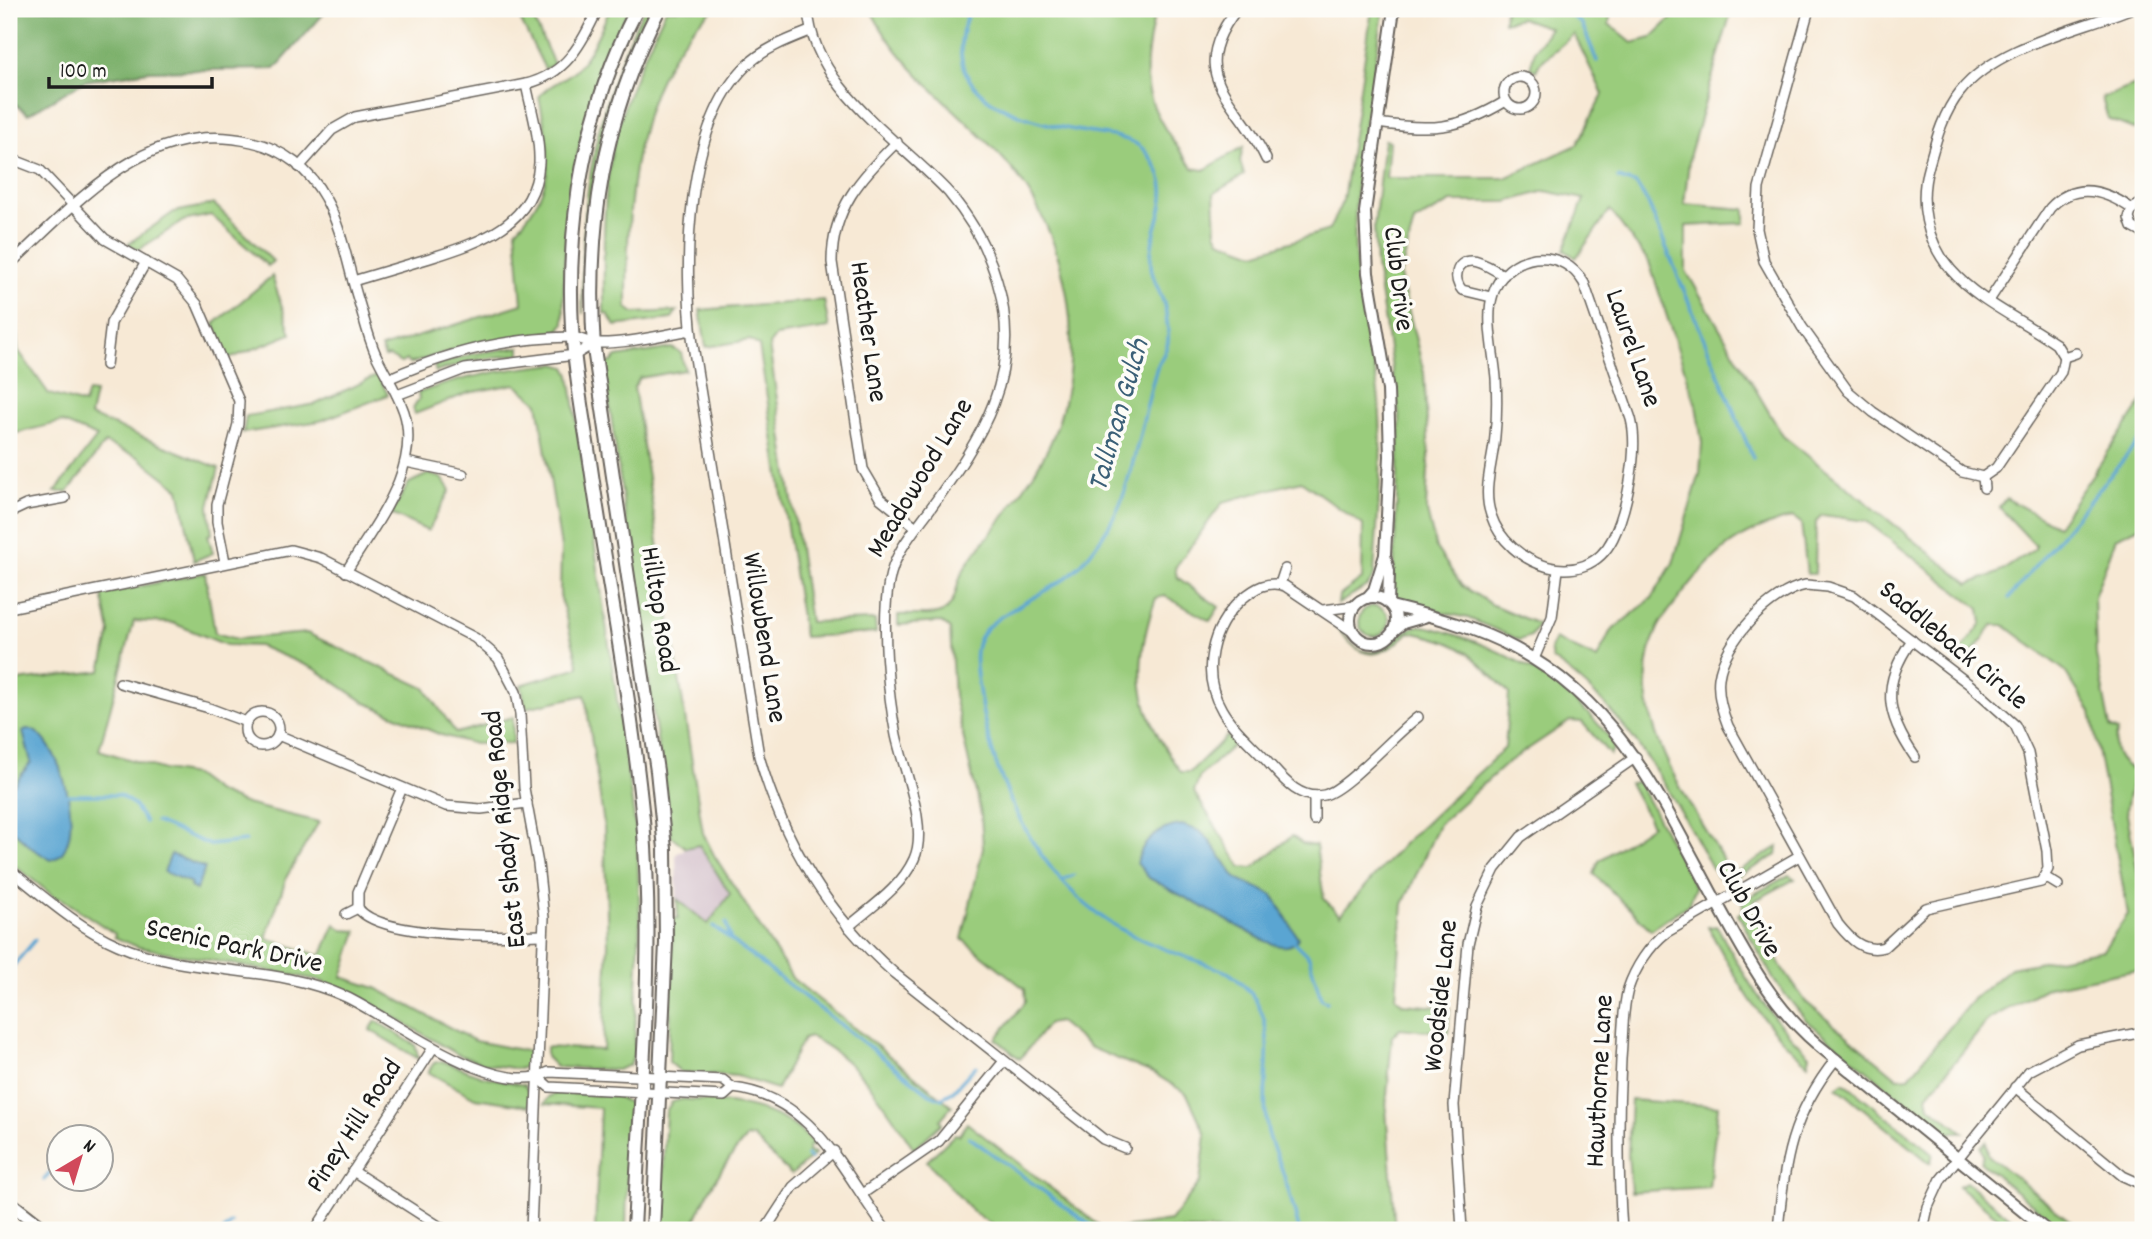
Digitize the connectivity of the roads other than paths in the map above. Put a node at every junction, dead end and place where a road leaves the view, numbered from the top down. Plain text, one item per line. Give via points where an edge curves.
1 (598, 9) edge
2 (637, 9) edge
3 (659, 9) edge
4 (808, 9) edge
5 (1237, 9) edge
6 (1394, 9) edge
7 (1809, 9) edge
8 (2130, 9) edge
9 (810, 31) junction
10 (526, 83) junction
11 (1506, 101) dead end
12 (1377, 123) junction
13 (897, 142) junction
14 (9, 158) edge
15 (1266, 159) dead end
16 (299, 167) junction
17 (2143, 202) edge
18 (75, 206) junction
19 (2132, 209) junction
20 (2143, 233) edge
21 (146, 262) junction
22 (9, 265) edge
23 (1504, 275) junction
24 (353, 281) junction
25 (1492, 298) junction
26 (1990, 299) junction
27 (691, 330) junction
28 (573, 337) junction
29 (593, 344) junction
30 (2076, 354) dead end
31 (575, 355) junction
32 (2064, 356) junction
33 (106, 365) dead end
34 (388, 379) junction
35 (397, 396) junction
36 (406, 462) junction
37 (463, 474) dead end
38 (1983, 477) junction
39 (1984, 488) dead end
40 (65, 498) dead end
41 (9, 513) edge
42 (916, 527) junction
43 (1385, 555) junction
44 (225, 562) junction
45 (1285, 569) dead end
46 (1558, 570) junction
47 (346, 572) junction
48 (1280, 584) junction
49 (1367, 598) junction
50 (1390, 604) junction
51 (1356, 606) junction
52 (9, 608) edge
53 (1323, 610) junction
54 (1424, 617) junction
55 (1394, 630) junction
56 (1355, 633) junction
57 (1912, 640) junction
58 (1534, 659) junction
59 (120, 683) dead end
60 (1418, 717) dead end
61 (246, 722) junction
62 (278, 735) junction
63 (1636, 757) junction
64 (1915, 757) dead end
65 (402, 788) junction
66 (1314, 796) junction
67 (527, 803) junction
68 (1314, 820) dead end
69 (1799, 856) junction
70 (9, 869) edge
71 (2045, 877) junction
72 (2058, 885) dead end
73 (1717, 902) junction
74 (358, 908) junction
75 (346, 914) dead end
76 (848, 927) junction
77 (543, 935) junction
78 (1875, 950) junction
79 (1876, 962) dead end
80 (2143, 1032) edge
81 (433, 1048) junction
82 (1836, 1059) junction
83 (1004, 1061) junction
84 (640, 1076) junction
85 (660, 1077) junction
86 (539, 1078) junction
87 (2015, 1087) junction
88 (733, 1088) junction
89 (640, 1092) junction
90 (659, 1093) junction
91 (1125, 1148) dead end
92 (834, 1152) junction
93 (1957, 1158) junction
94 (354, 1171) junction
95 (2143, 1186) edge
96 (862, 1194) junction
97 (9, 1202) edge
98 (45, 1230) edge
99 (315, 1230) edge
100 (445, 1230) edge
101 (531, 1230) edge
102 (634, 1230) edge
103 (653, 1230) edge
104 (765, 1230) edge
105 (886, 1230) edge
106 (1462, 1230) edge
107 (1622, 1230) edge
108 (1777, 1230) edge
109 (1923, 1230) edge
110 (2046, 1230) edge

1 - 10 street via 566,64 549,76
2 - 28 main road, Hilltop Road via 603,87 580,175 571,256
3 - 29 main road, Hilltop Road via 621,96 602,165 591,265
4 - 9 street, Meadowood Lane
5 - 15 street via 1218,41 1216,74 1223,95 1254,133
6 - 12 street, Club Drive
7 - 38 street via 1759,188 1757,229 1764,261 1802,327 1848,391 1962,472
8 - 26 street via 1998,60 1968,83 1945,116 1926,178 1927,223 1950,268
9 - 13 street, Meadowood Lane via 836,81
9 - 27 street, Willowbend Lane via 748,64 716,108 705,142 690,233 687,286
10 - 16 street via 358,116 332,130
10 - 24 street via 539,165 534,188 519,214 479,243
11 - 12 street via 1445,127
12 - 43 street, Club Drive via 1364,235 1390,418
13 - 42 street, Heather Lane via 845,202 836,226 832,262 863,469 880,498
13 - 42 street, Meadowood Lane via 948,193 979,235 998,283 1005,329 1002,374 989,418 970,454
14 - 18 street via 40,170
16 - 18 street via 277,151 248,141 215,137 181,140 132,159
16 - 24 street via 328,203
17 - 19 street
18 - 21 street via 105,239
18 - 22 street
19 - 20 street via 2130,223
19 - 26 street via 2097,191 2063,196 2050,208
21 - 33 street via 111,323
21 - 44 street via 180,282 194,298 237,394 238,424 216,511
23 - 25 street
23 - 25 street via 1472,261 1458,270 1462,290
23 - 46 street, Laurel Lane via 1520,262 1544,257 1562,262 1581,277 1633,428 1634,460 1612,540 1595,561
24 - 34 street via 372,345
25 - 46 street via 1496,403 1489,512 1518,553
26 - 32 street via 2056,344
27 - 29 street
27 - 76 street, Willowbend Lane via 759,756 799,857
28 - 29 street
28 - 31 main road, Hilltop Road
28 - 34 street via 469,349
29 - 31 street
29 - 85 main road, Hilltop Road via 663,827 667,912
30 - 32 street
31 - 35 street via 469,368
31 - 84 main road, Hilltop Road via 642,817 647,908
32 - 38 street via 2061,372 2011,447 1993,472
34 - 35 street
35 - 36 street via 408,430
36 - 37 street
36 - 47 street
38 - 39 street
40 - 41 street
42 - 76 street, Meadowood Lane via 891,573 887,618 893,714 917,819 918,844 900,881
43 - 49 street, Club Drive
43 - 50 street, Club Drive
44 - 47 street, East Shady Ridge Road via 292,550 317,556
44 - 52 street, East Shady Ridge Road
45 - 48 street
46 - 58 street via 1549,628
47 - 67 street, East Shady Ridge Road via 470,636 498,658 519,703
48 - 53 street
48 - 66 street via 1257,588 1226,616 1213,648 1212,684 1230,722 1294,789
49 - 50 street
49 - 51 street
50 - 54 street, Club Drive
50 - 55 street via 1396,618
51 - 53 street
51 - 56 street via 1351,621
53 - 56 street
54 - 55 street
54 - 58 street, Club Drive via 1485,635
55 - 56 street via 1377,642 1362,640
57 - 64 street via 1894,669 1890,697 1898,729
57 - 69 street, Saddleback Circle via 1854,596 1806,585 1771,600 1726,657 1718,681 1723,712
57 - 71 street, Saddleback Circle via 1992,702 2018,730 2028,753 2047,851
58 - 63 street, Club Drive via 1597,708
59 - 61 street
60 - 66 street via 1339,788
61 - 62 street via 255,713 268,713 278,722
61 - 62 street via 246,735 257,745 270,744
62 - 65 street
63 - 73 street, Club Drive
63 - 106 street, Woodside Lane via 1521,837 1495,869 1477,906 1468,944 1454,1112
65 - 67 street via 460,808
65 - 74 street via 358,892
66 - 68 street
67 - 77 street, East Shady Ridge Road via 542,891
69 - 73 street, Hawthorne Lane
69 - 78 street, Saddleback Circle via 1838,924 1856,942
70 - 81 street, Scenic Park Drive via 81,925 120,946 164,960 320,987 358,1003
71 - 72 street
71 - 78 street via 2033,885 1926,908
73 - 82 street, Club Drive via 1778,1007
73 - 107 street, Hawthorne Lane via 1661,937 1628,990 1617,1141
74 - 75 street
74 - 77 street via 369,917 423,931
76 - 83 street, Willowbend Lane via 894,973
77 - 86 street, East Shady Ridge Road
78 - 79 street
80 - 87 street via 2064,1050 2035,1067
81 - 86 street, Scenic Park Drive via 480,1069
81 - 94 street, Piney Hill Road
82 - 93 street, Club Drive
82 - 108 street via 1809,1096 1792,1135
83 - 91 street, Willowbend Lane via 1103,1139
83 - 96 street via 939,1141
84 - 85 street, Scenic Park Drive
84 - 86 street, Scenic Park Drive via 549,1072
84 - 89 main road, Hilltop Road
85 - 88 street, Scenic Park Drive via 723,1080
85 - 90 main road, Hilltop Road
86 - 89 street, Scenic Park Drive via 549,1087
86 - 101 street, East Shady Ridge Road
87 - 93 street
87 - 95 street via 2123,1176
88 - 90 street, Scenic Park Drive via 724,1096
88 - 92 street via 791,1109
89 - 90 street, Scenic Park Drive
89 - 102 main road, Hilltop Road
90 - 103 main road, Hilltop Road
92 - 96 street
92 - 104 street via 789,1192
93 - 109 street via 1937,1186
93 - 110 street, Club Drive
94 - 99 street, Piney Hill Road
94 - 100 street
96 - 105 street
97 - 98 main road

